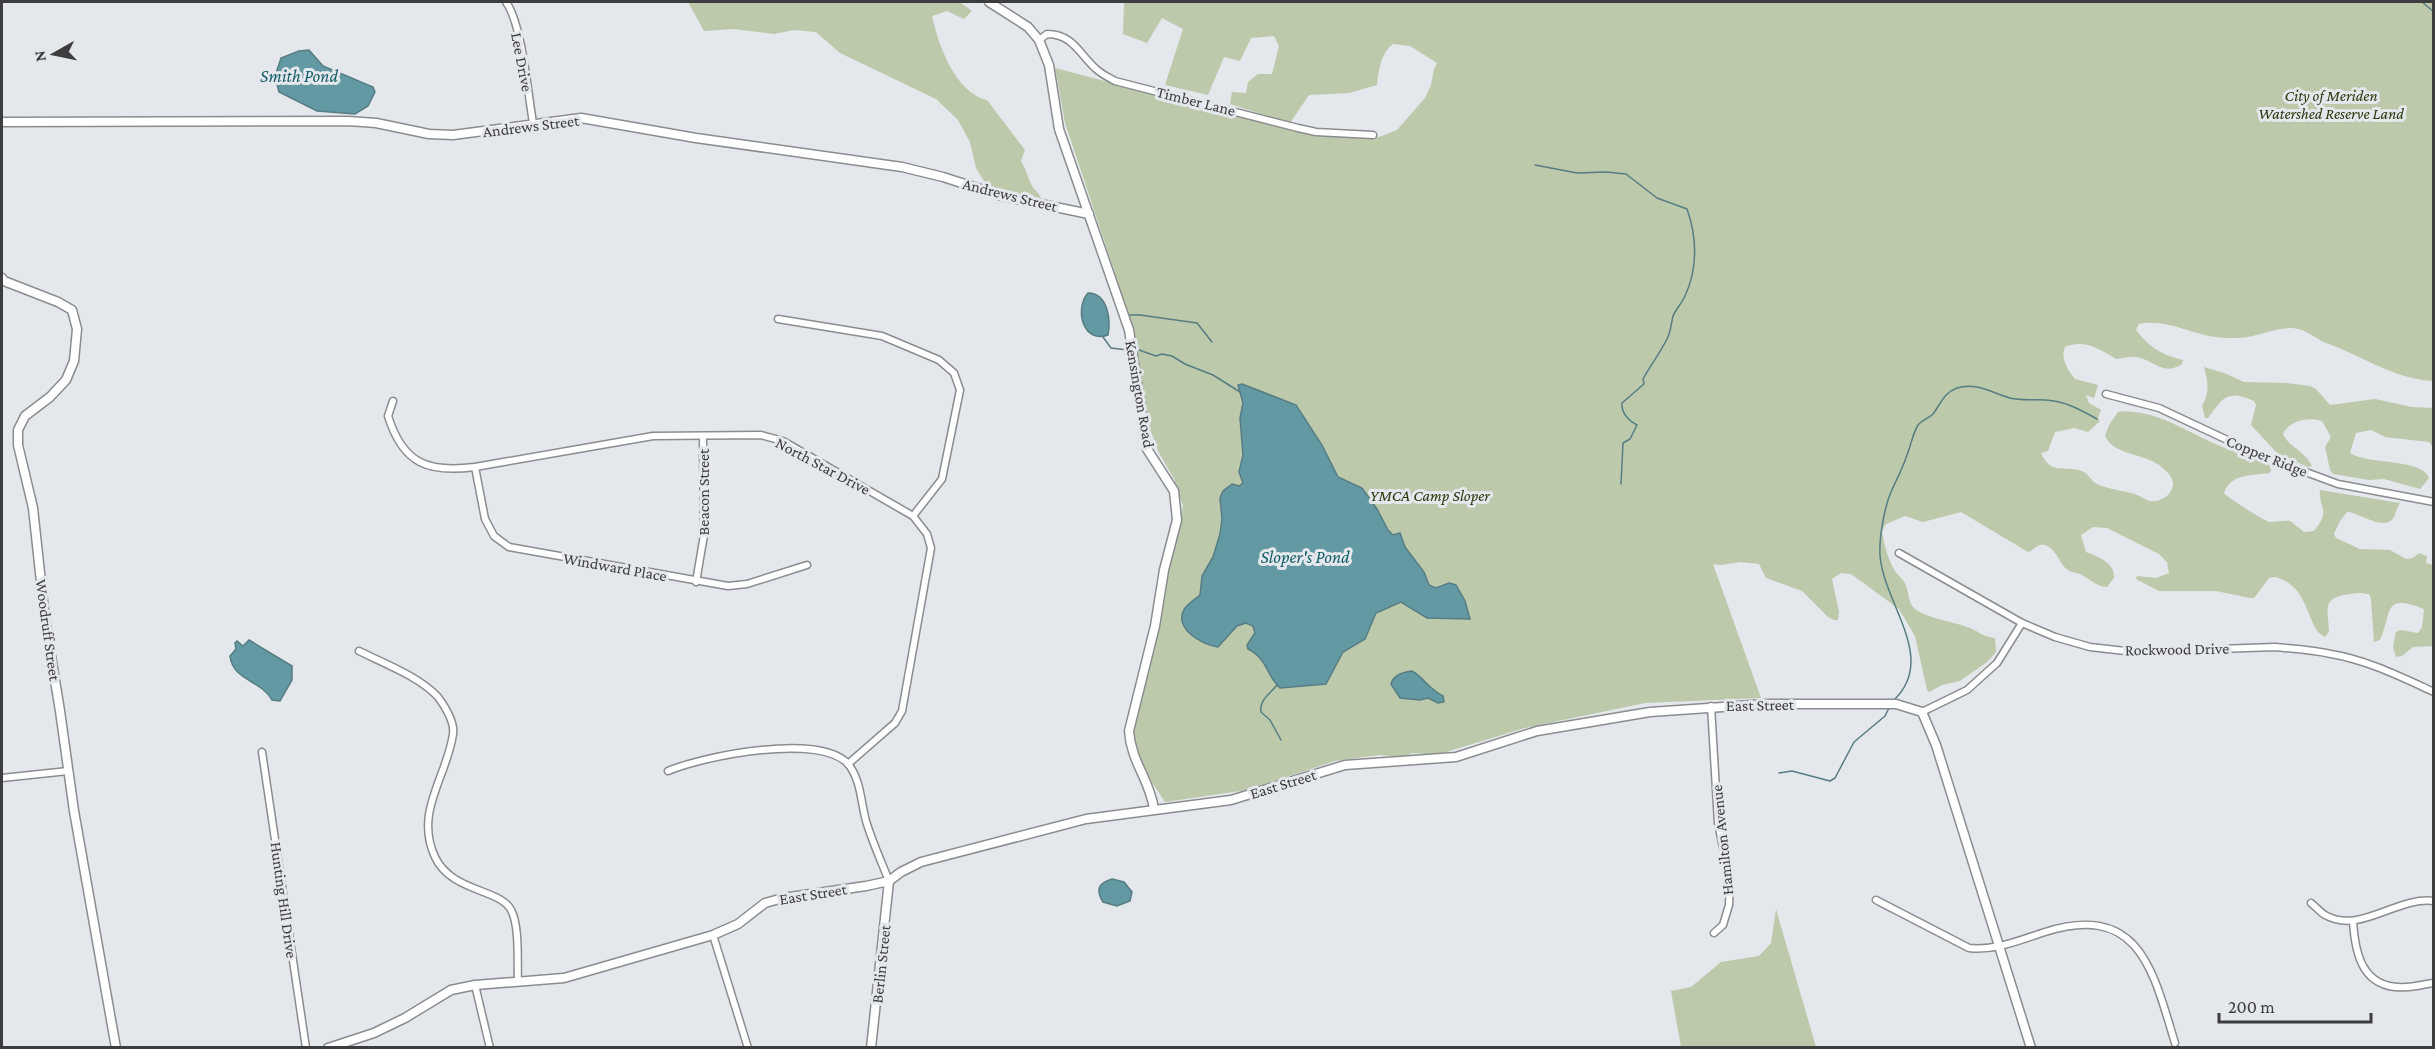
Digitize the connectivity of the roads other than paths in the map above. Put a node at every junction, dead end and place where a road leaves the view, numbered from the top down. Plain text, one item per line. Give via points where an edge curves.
1 (506, 2) edge
2 (989, 2) edge
3 (1038, 40) junction
4 (2, 122) edge
5 (533, 123) junction
6 (1373, 135) dead end
7 (1089, 214) junction
8 (2, 278) edge
9 (778, 319) dead end
10 (2106, 394) dead end
11 (393, 400) dead end
12 (703, 437) junction
13 (475, 468) junction
14 (2433, 502) edge
15 (913, 516) junction
16 (1899, 553) dead end
17 (807, 565) dead end
18 (696, 582) junction
19 (2022, 623) junction
20 (359, 651) dead end
21 (2433, 692) edge
22 (1711, 706) junction
23 (1922, 712) junction
24 (262, 752) dead end
25 (848, 764) junction
26 (68, 771) junction
27 (668, 771) dead end
28 (2, 778) edge
29 (1154, 809) junction
30 (889, 881) junction
31 (1876, 900) dead end
32 (2433, 901) edge
33 (2311, 903) dead end
34 (2352, 921) junction
35 (1714, 933) dead end
36 (713, 935) junction
37 (2001, 946) junction
38 (518, 982) junction
39 (2433, 983) edge
40 (475, 985) junction
41 (2175, 1043) dead end
42 (116, 1047) edge
43 (306, 1047) edge
44 (328, 1047) edge
45 (490, 1047) edge
46 (748, 1047) edge
47 (871, 1047) edge
48 (2031, 1047) edge

1 - 5 street, Lee Drive via 517,33
2 - 3 street, Kensington Road via 1025,24
3 - 6 street, Timber Lane via 1047,34 1068,38 1099,72 1115,81 1316,132
3 - 7 street, Kensington Road via 1049,65 1059,129
4 - 5 street, Andrews Street via 348,121 453,135
5 - 7 street, Andrews Street via 581,118 876,163
7 - 29 street, Kensington Road via 1129,330 1147,449 1174,491 1177,520 1129,731 1130,747
8 - 26 street, Woodruff Street via 72,310 77,329 74,361 66,380 25,416 18,430 22,467 33,508
9 - 15 street via 882,336 939,360 954,373 960,390 942,479
10 - 14 street, Copper Ridge via 2158,408 2255,453 2338,484
11 - 13 street, North Star Drive via 388,416 407,453 427,466 449,471
12 - 13 street, North Star Drive via 653,436
12 - 15 street, North Star Drive via 761,435 783,441
12 - 18 street, Beacon Street via 704,535
13 - 18 street, Windward Place via 485,519 495,536 509,547
15 - 25 street, North Star Drive via 927,534 931,548 902,711 895,723
16 - 19 street, Rockwood Drive
17 - 18 street, Windward Place via 747,584
19 - 21 street, Rockwood Drive via 2090,647 2134,652 2275,647 2332,654 2378,668
19 - 23 street via 1997,663 1967,690
20 - 38 street via 416,681 448,711 454,732 429,808 428,835 436,859 452,878 505,901 512,910
22 - 23 street, East Street via 1896,704
22 - 29 street, East Street via 1537,731 1456,757 1345,765 1231,800
22 - 35 street, Hamilton Avenue via 1718,823 1730,882 1723,925
23 - 37 street
24 - 43 street, Hunting Hill Drive
25 - 27 street via 819,749 796,748 736,753
25 - 30 street via 859,786 866,821
26 - 28 street
26 - 42 street, Woodruff Street
29 - 30 street, East Street via 1086,819 921,862
30 - 36 street, East Street via 765,903 738,924
30 - 47 street, Berlin Street
31 - 37 street via 1969,948
32 - 34 street via 2415,900
33 - 34 street via 2328,917
34 - 39 street via 2358,958 2373,978 2398,987
36 - 38 street, East Street via 564,978
36 - 46 street
37 - 41 street via 2079,924 2104,927 2126,938 2143,955 2154,976
37 - 48 street
38 - 40 street, East Street
40 - 44 street, East Street via 451,990 374,1033
40 - 45 street

